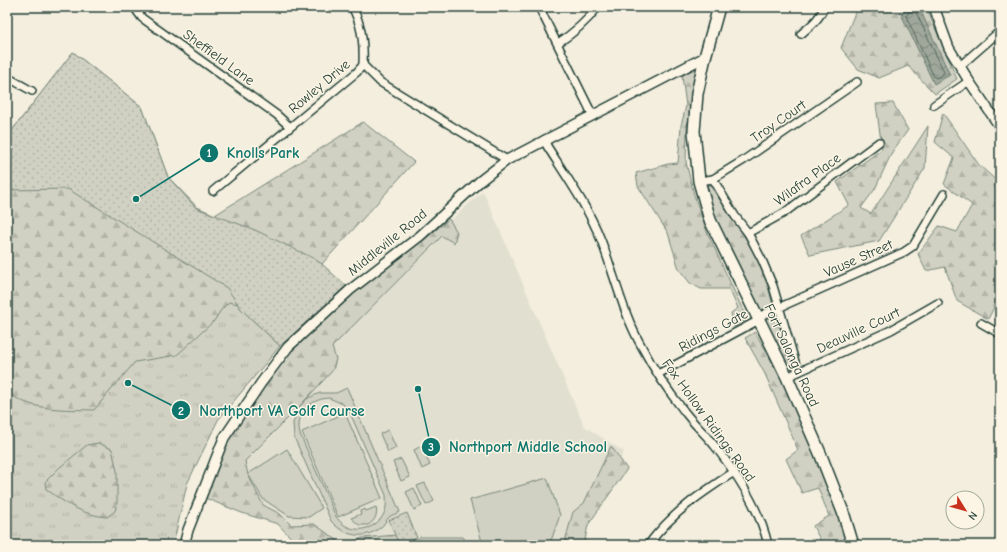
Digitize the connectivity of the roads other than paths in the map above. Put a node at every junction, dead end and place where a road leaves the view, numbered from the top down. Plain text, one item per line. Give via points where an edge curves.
1 (134, 7) edge
2 (352, 7) edge
3 (539, 7) edge
4 (598, 7) edge
5 (719, 7) edge
6 (824, 7) edge
7 (934, 7) edge
8 (1000, 31) edge
9 (801, 34) dead end
10 (558, 43) junction
11 (705, 57) junction
12 (363, 65) junction
13 (960, 66) junction
14 (7, 77) edge
15 (969, 81) junction
16 (857, 82) dead end
17 (32, 92) dead end
18 (934, 105) dead end
19 (593, 116) junction
20 (1000, 127) edge
21 (290, 128) junction
22 (545, 139) junction
23 (879, 142) dead end
24 (507, 160) junction
25 (713, 179) junction
26 (699, 181) junction
27 (213, 191) dead end
28 (944, 194) dead end
29 (748, 233) junction
30 (938, 304) dead end
31 (779, 307) junction
32 (759, 319) junction
33 (981, 324) dead end
34 (1000, 334) edge
35 (658, 374) junction
36 (793, 374) junction
37 (734, 472) junction
38 (184, 545) edge
39 (648, 545) edge
40 (768, 545) edge
41 (853, 545) edge

1 - 21 street, Sheffield Lane via 142,18 277,115
2 - 12 street via 362,37
3 - 10 street
4 - 10 street via 573,34
5 - 11 main road, Fort Salonga Road
6 - 9 street via 816,21
7 - 13 street via 949,48
8 - 13 street
10 - 19 street
11 - 19 street, Middleville Road
11 - 26 main road, Fort Salonga Road via 697,94 694,131
12 - 21 street, Rowley Drive
12 - 24 street, Rowley Drive via 380,82
13 - 15 street
14 - 17 street
15 - 18 street
15 - 20 street
16 - 25 street, Troy Court
19 - 22 street, Middleville Road
21 - 27 street, Rowley Drive
22 - 24 street, Middleville Road
22 - 35 street, Fox Hollow Ridings Road via 592,221 631,325
23 - 29 street, Wilafra Place via 784,213
24 - 38 street, Middleville Road via 420,236 350,290 288,347 224,438
25 - 26 street
25 - 29 street, Fort Salonga Road
26 - 32 main road, Fort Salonga Road via 710,220
28 - 31 street, Vause Street via 913,246
29 - 31 street, Fort Salonga Road via 773,286
30 - 36 street, Deauville Court via 891,330
31 - 32 street, Vause Street
31 - 36 street, Fort Salonga Road
32 - 35 street, Ridings Gate
32 - 36 main road, Fort Salonga Road
33 - 34 street
35 - 37 street, Fox Hollow Ridings Road
36 - 41 main road, Fort Salonga Road
37 - 39 street via 677,513
37 - 40 street, Fox Hollow Ridings Road via 762,523

